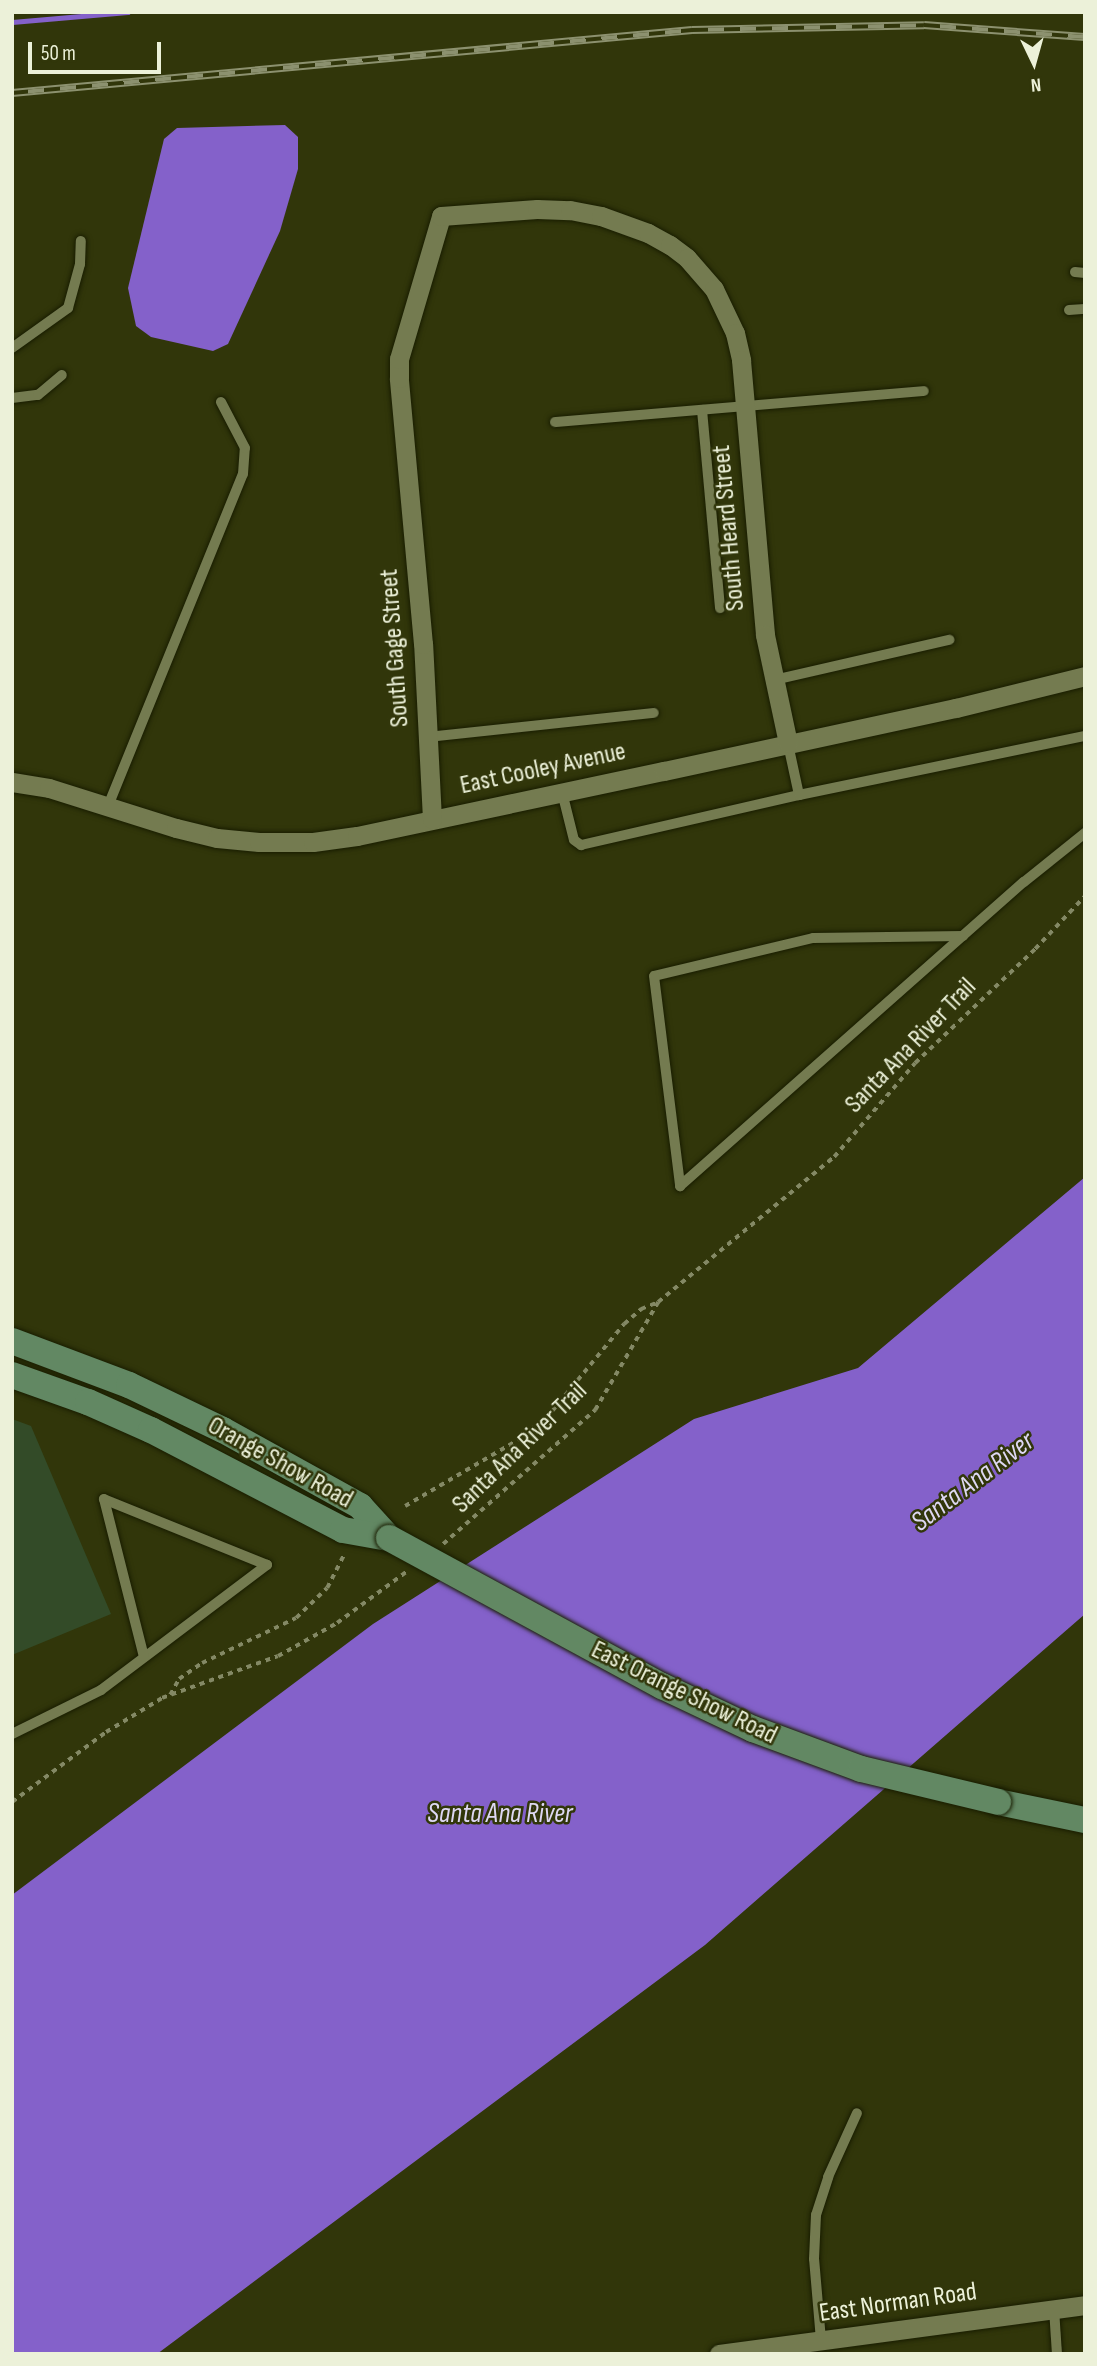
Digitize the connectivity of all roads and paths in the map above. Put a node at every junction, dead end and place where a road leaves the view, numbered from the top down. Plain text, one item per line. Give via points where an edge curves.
1 (81, 241) dead end
2 (726, 308) joint
3 (1085, 309) edge
4 (1069, 310) dead end
5 (12, 348) edge
6 (62, 375) dead end
7 (924, 391) dead end
8 (12, 398) edge
9 (221, 402) dead end
10 (745, 407) junction
11 (702, 410) junction
12 (555, 422) dead end
13 (720, 608) dead end
14 (949, 640) dead end
15 (1085, 676) edge
16 (774, 680) junction
17 (654, 713) dead end
18 (1085, 736) edge
19 (428, 737) junction
20 (788, 743) junction
21 (12, 782) edge
22 (562, 792) junction
23 (799, 795) junction
24 (108, 806) junction
25 (432, 819) junction
26 (1085, 833) edge
27 (1085, 896) edge
28 (963, 936) junction
29 (658, 1302) junction
30 (12, 1341) edge
31 (12, 1375) edge
32 (129, 1385) junction
33 (118, 1416) junction
34 (405, 1506) dead end
35 (388, 1538) junction
36 (438, 1548) dead end
37 (344, 1554) dead end
38 (416, 1564) dead end
39 (145, 1657) junction
40 (169, 1696) junction
41 (12, 1734) edge
42 (1085, 1800) edge
43 (12, 1802) edge
44 (998, 1802) junction
45 (1085, 1820) edge
46 (857, 2113) dead end
47 (1085, 2305) edge
48 (1054, 2309) junction
49 (821, 2340) junction
50 (719, 2354) edge
51 (1058, 2354) edge

1 - 5 lane via 68,308
2 - 10 street, South Heard Street via 741,360
2 - 19 street, South Gage Street via 687,258 624,223 559,209 441,216 399,359
3 - 4 lane
6 - 8 lane via 38,395
7 - 10 lane
9 - 24 lane via 245,448 243,474
10 - 11 lane
10 - 16 street, South Heard Street via 765,635
11 - 12 lane
11 - 13 lane
14 - 16 lane
15 - 20 street, East Cooley Avenue
16 - 20 street, South Heard Street
17 - 19 lane
18 - 23 lane
19 - 25 street, South Gage Street
20 - 22 street, East Cooley Avenue
20 - 23 lane
21 - 24 street, East Cooley Avenue
22 - 23 lane via 574,840 581,845
22 - 25 street, East Cooley Avenue
24 - 25 street, East Cooley Avenue via 176,828 259,842 335,839
26 - 28 lane
27 - 29 path, Santa Ana River Trail via 915,1063 834,1157
28 - 28 lane via 910,982 680,1186 654,976 813,938
29 - 34 path via 624,1324 552,1411 523,1437
29 - 36 path, Santa Ana River Trail via 595,1410
30 - 32 main road, Orange Show Road
31 - 33 main road, Orange Show Road
32 - 33 main road
32 - 35 main road, Orange Show Road via 223,1430 360,1506
33 - 35 main road, Orange Show Road via 343,1530
35 - 44 main road, East Orange Show Road, bridge via 662,1686 753,1729 861,1769
37 - 40 path via 327,1588 296,1618 201,1663 179,1679
38 - 40 path via 337,1623 278,1656
39 - 39 lane via 267,1565 104,1499 138,1630
39 - 41 lane via 101,1690
40 - 43 path via 106,1732
42 - 44 main road, East Orange Show Road
44 - 45 main road, East Orange Show Road
46 - 49 lane via 816,2216 814,2259
47 - 48 street, East Norman Road
48 - 49 street, East Norman Road
48 - 51 lane
49 - 50 street, East Norman Road

